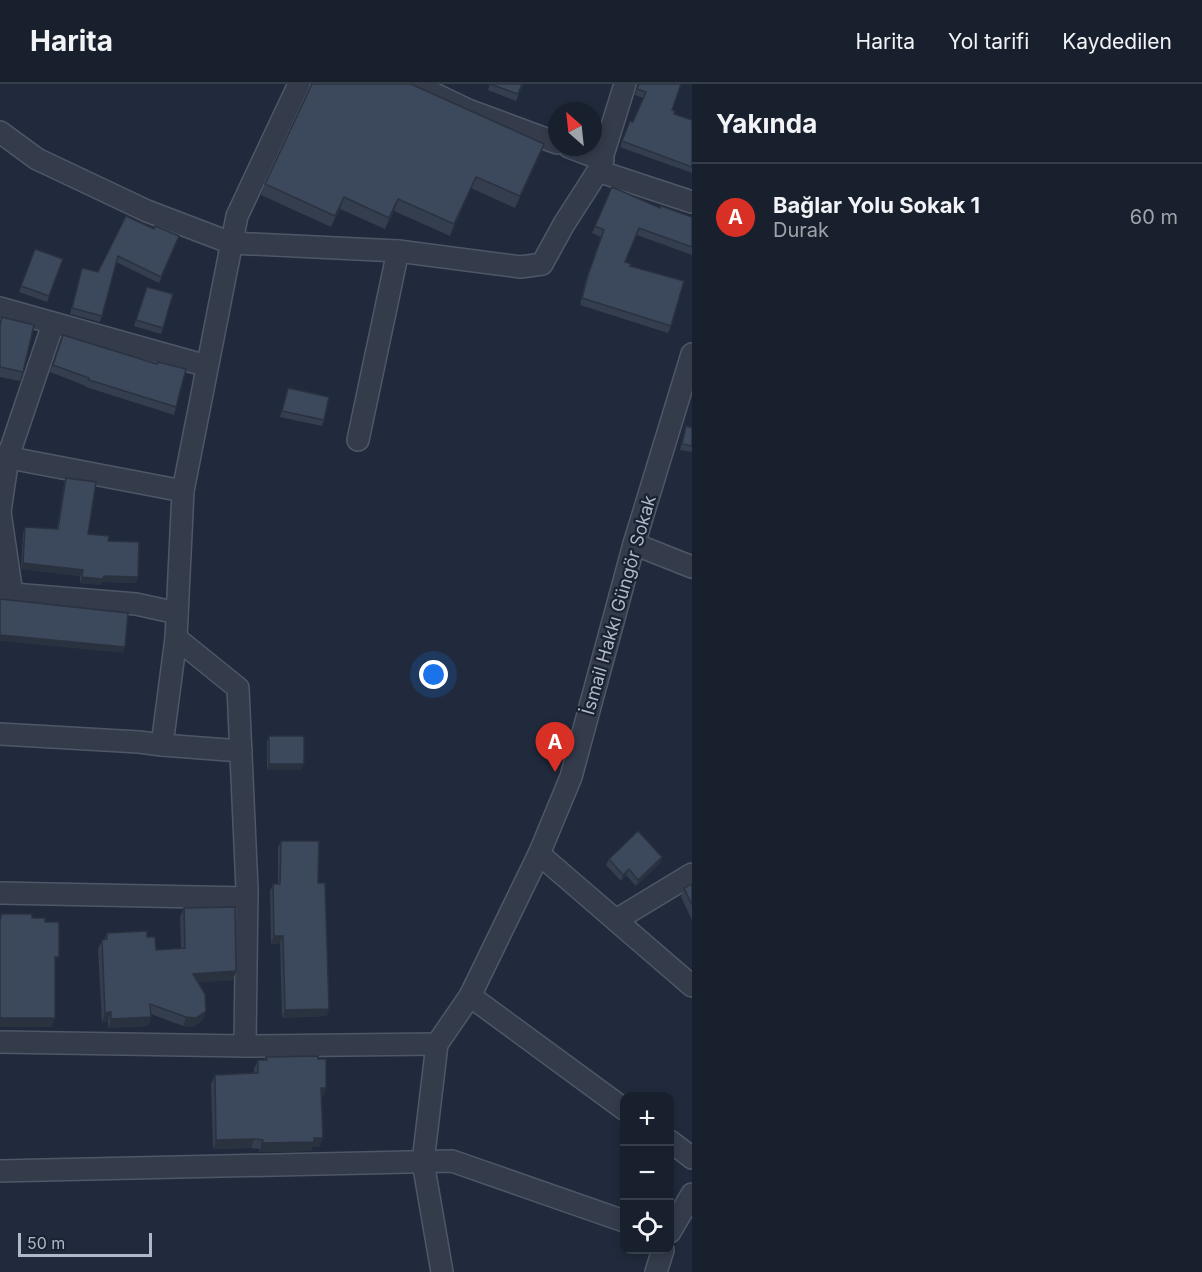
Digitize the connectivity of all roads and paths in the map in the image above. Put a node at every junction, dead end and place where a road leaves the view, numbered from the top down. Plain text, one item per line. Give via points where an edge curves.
1 (298, 84) edge
2 (414, 84) edge
3 (625, 84) edge
4 (0, 132) edge
5 (548, 140) edge
6 (584, 156) edge
7 (601, 166) junction
8 (692, 202) edge
9 (231, 243) junction
10 (398, 251) junction
11 (0, 308) edge
12 (53, 324) junction
13 (692, 354) edge
14 (207, 366) junction
15 (358, 440) dead end
16 (4, 456) edge
17 (183, 491) junction
18 (634, 544) junction
19 (692, 567) edge
20 (6, 594) edge
21 (177, 613) junction
22 (176, 638) junction
23 (0, 735) edge
24 (162, 746) junction
25 (241, 751) junction
26 (539, 854) junction
27 (692, 874) edge
28 (0, 892) edge
29 (247, 898) junction
30 (616, 921) junction
31 (692, 986) edge
32 (470, 996) junction
33 (0, 1042) edge
34 (437, 1044) junction
35 (245, 1046) junction
36 (620, 1106) edge
37 (674, 1145) edge
38 (692, 1158) edge
39 (423, 1162) junction
40 (0, 1171) edge
41 (692, 1194) edge
42 (620, 1220) edge
43 (674, 1224) edge
44 (662, 1254) edge
45 (442, 1272) edge
46 (656, 1272) edge

1 - 9 street via 237,216
2 - 5 street via 468,110
3 - 7 street
4 - 9 street via 37,159 147,211
6 - 7 street
7 - 8 street
7 - 10 street via 542,264 521,267
9 - 10 street
9 - 14 street
10 - 15 street
11 - 12 street
12 - 14 street
12 - 16 street
13 - 18 street, İsmail Hakkı Güngör Sokak
14 - 17 street
16 - 17 street
16 - 20 street via 0,512
17 - 21 street
18 - 19 street
18 - 26 street, İsmail Hakkı Güngör Sokak via 571,777
20 - 21 street via 136,604
21 - 22 street
22 - 24 street
22 - 25 street via 238,688
23 - 24 street
24 - 25 street
25 - 29 street
26 - 30 street
26 - 32 street, İsmail Hakkı Güngör Sokak
27 - 30 street
28 - 29 street
29 - 35 street
30 - 31 street
32 - 34 street, İsmail Hakkı Güngör Sokak
32 - 36 street
33 - 35 street
34 - 35 street
34 - 39 street
37 - 38 street
39 - 40 street
39 - 42 street via 452,1161
39 - 45 street
41 - 43 street
44 - 46 street

